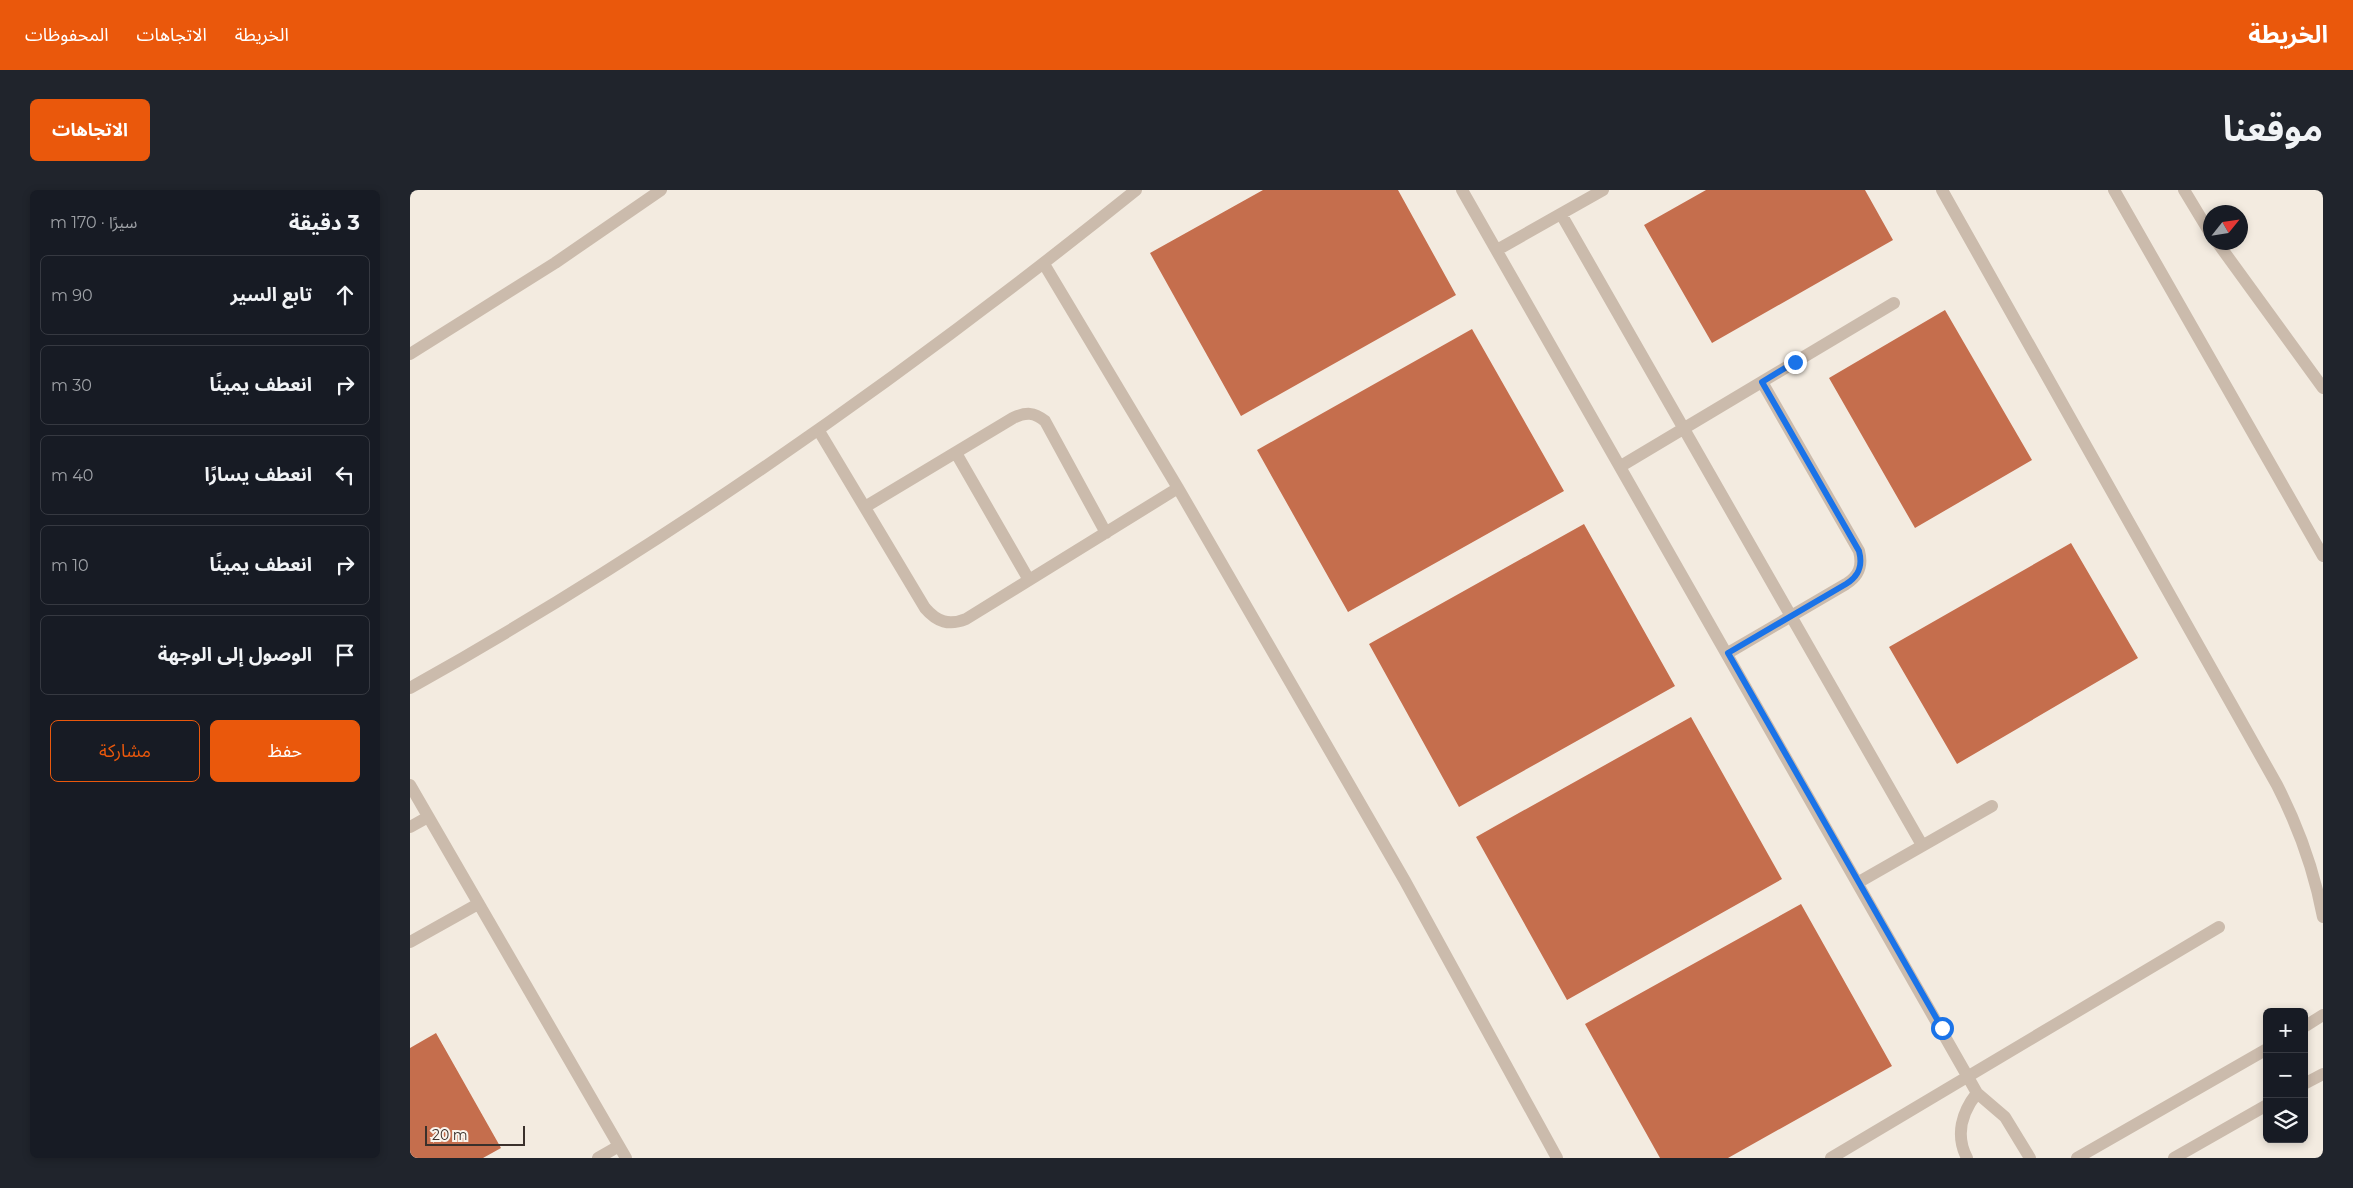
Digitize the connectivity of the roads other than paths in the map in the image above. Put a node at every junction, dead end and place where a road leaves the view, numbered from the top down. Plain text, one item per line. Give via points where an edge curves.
1 (661, 190) edge
2 (1136, 190) edge
3 (1462, 190) edge
4 (1603, 190) edge
5 (1942, 190) edge
6 (2114, 190) edge
7 (2184, 190) edge
8 (1561, 214) junction
9 (2203, 221) edge
10 (1497, 250) junction
11 (2223, 250) edge
12 (1044, 264) junction
13 (1894, 303) dead end
14 (410, 354) edge
15 (1762, 382) junction
16 (2323, 388) edge
17 (1684, 429) junction
18 (819, 431) junction
19 (956, 452) junction
20 (1621, 466) junction
21 (1178, 488) junction
22 (865, 507) junction
23 (1106, 533) junction
24 (2321, 549) edge
25 (1029, 580) junction
26 (1791, 616) junction
27 (1728, 653) junction
28 (410, 688) edge
29 (410, 785) edge
30 (1992, 806) dead end
31 (428, 817) junction
32 (410, 828) edge
33 (1922, 845) junction
34 (1859, 882) junction
35 (478, 904) junction
36 (2323, 917) edge
37 (2219, 927) dead end
38 (410, 942) edge
39 (2323, 1016) edge
40 (2308, 1025) edge
41 (2263, 1051) edge
42 (2323, 1074) edge
43 (1969, 1077) junction
44 (2308, 1082) edge
45 (1978, 1093) junction
46 (2263, 1107) edge
47 (619, 1146) junction
48 (598, 1158) edge
49 (626, 1158) edge
50 (1557, 1158) edge
51 (1831, 1158) edge
52 (1967, 1158) edge
53 (2030, 1158) edge
54 (2076, 1158) edge
55 (2174, 1158) edge

1 - 14 street via 554,263
2 - 12 street
3 - 10 street
4 - 8 street
5 - 36 street via 2277,786 2308,854
6 - 24 street
7 - 9 street
8 - 10 street
8 - 17 street
10 - 20 street
11 - 16 street
12 - 18 street
12 - 21 street
13 - 15 street
15 - 17 street
15 - 26 street via 1861,559 1858,574 1853,580
17 - 20 street
17 - 26 street
18 - 22 street
18 - 28 street via 574,592
19 - 22 street
19 - 23 street via 1021,414 1038,415 1050,428
19 - 25 street
20 - 27 street
21 - 23 street
21 - 50 street via 1405,881
22 - 25 street via 925,608 939,620 947,623 966,619
23 - 25 street
26 - 27 street
26 - 33 street
27 - 34 street
29 - 31 street
30 - 33 street
31 - 32 street
31 - 35 street
33 - 34 street
34 - 43 street
35 - 38 street
35 - 47 street
37 - 43 street
39 - 40 street
41 - 54 street
42 - 44 street
43 - 45 street
43 - 51 street
45 - 52 street via 1965,1111 1962,1122 1962,1144
45 - 53 street via 2005,1117
46 - 55 street
47 - 48 street
47 - 49 street

